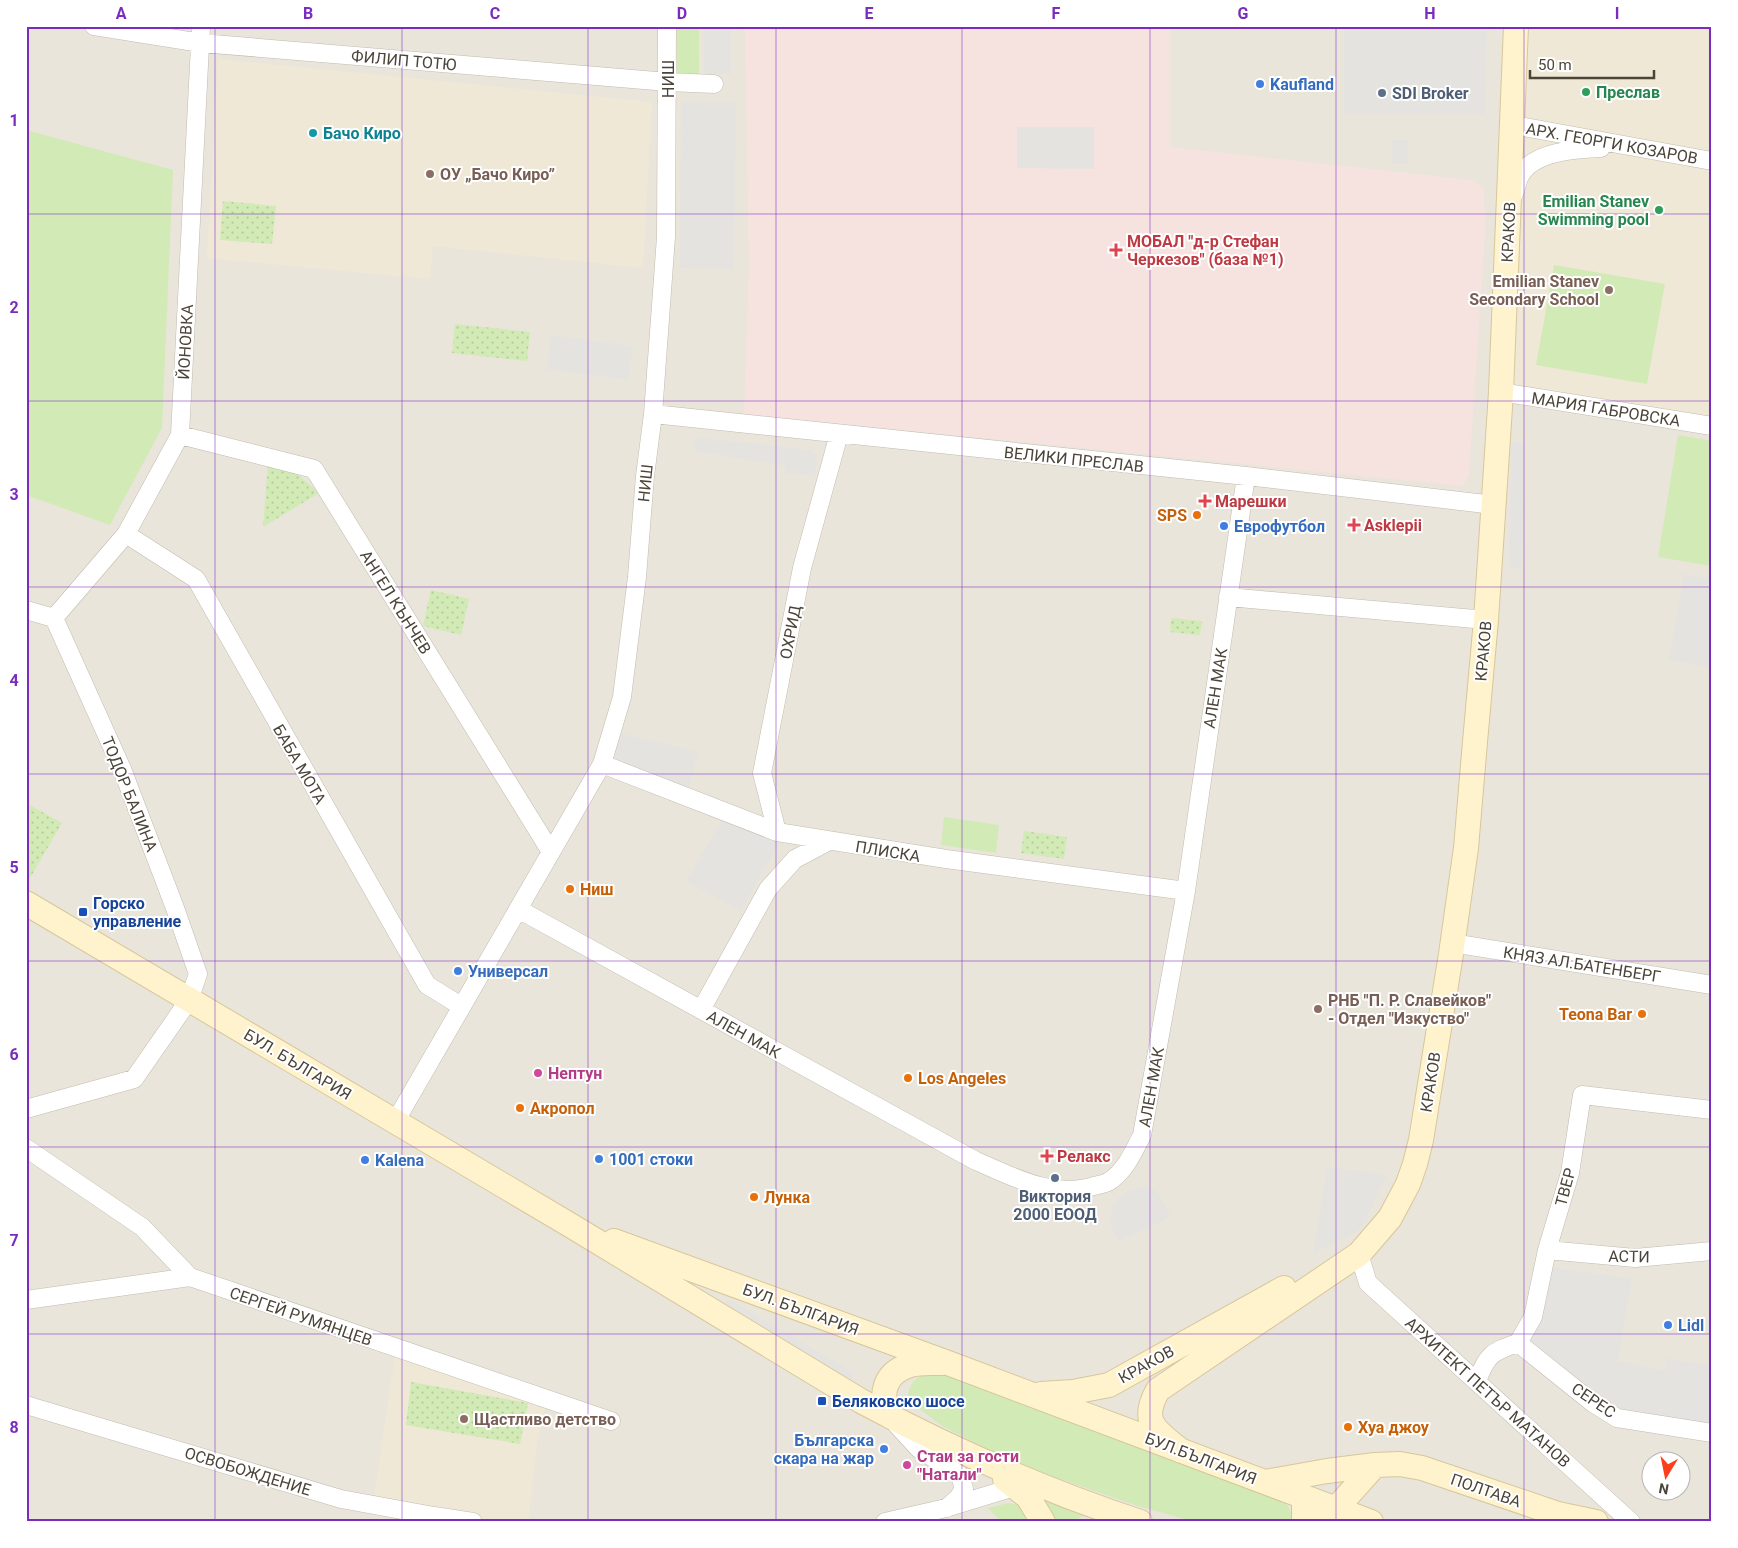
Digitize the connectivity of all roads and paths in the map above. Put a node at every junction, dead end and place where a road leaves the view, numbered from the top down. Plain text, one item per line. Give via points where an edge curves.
1 (94, 26) edge
2 (667, 26) edge
3 (1516, 26) edge
4 (201, 35) edge
5 (668, 82) junction
6 (714, 84) dead end
7 (1513, 125) junction
8 (1632, 146) junction
9 (1712, 161) edge
10 (1509, 211) junction
11 (1501, 392) junction
12 (653, 414) junction
13 (1712, 426) edge
14 (839, 434) junction
15 (180, 435) junction
16 (1246, 476) junction
17 (1494, 505) junction
18 (126, 534) junction
19 (1228, 597) junction
20 (26, 610) edge
21 (54, 618) junction
22 (1486, 620) junction
23 (602, 764) junction
24 (777, 832) junction
25 (829, 842) junction
26 (551, 852) junction
27 (1186, 891) junction
28 (26, 903) edge
29 (518, 909) junction
30 (1452, 943) junction
31 (1712, 985) edge
32 (189, 1000) junction
33 (461, 1006) junction
34 (701, 1010) junction
35 (26, 1109) edge
36 (1712, 1110) edge
37 (395, 1122) junction
38 (26, 1148) edge
39 (570, 1225) junction
40 (1547, 1250) junction
41 (1712, 1251) edge
42 (1359, 1254) junction
43 (190, 1277) junction
44 (26, 1300) edge
45 (1518, 1343) junction
46 (948, 1363) junction
47 (1477, 1381) junction
48 (1032, 1394) junction
49 (26, 1405) edge
50 (891, 1417) junction
51 (611, 1421) dead end
52 (1712, 1434) edge
53 (1181, 1451) junction
54 (1375, 1465) junction
55 (1265, 1482) junction
56 (1024, 1484) junction
57 (1304, 1497) junction
58 (946, 1508) junction
59 (1330, 1515) edge
60 (429, 1519) edge
61 (1132, 1519) edge
62 (473, 1522) edge
63 (885, 1522) edge
64 (1043, 1522) edge
65 (1094, 1522) edge
66 (1304, 1522) edge
67 (1371, 1522) edge
68 (1596, 1522) edge
69 (1630, 1522) edge

1 - 4 street, ФИЛИП ТОТЮ
2 - 5 street, НИШ
3 - 7 main road, КРАКОВ
4 - 5 street, ФИЛИП ТОТЮ
4 - 15 street, ЙОНОВКА
5 - 6 street, ФИЛИП ТОТЮ
5 - 12 street, НИШ via 666,237
7 - 8 street, АРХ. ГЕОРГИ КОЗАРОВ
7 - 10 main road, КРАКОВ
8 - 9 street, АРХ. ГЕОРГИ КОЗАРОВ
8 - 10 street via 1551,153 1520,175
10 - 11 main road, КРАКОВ
11 - 13 street, МАРИЯ ГАБРОВСКА
11 - 17 main road, КРАКОВ
12 - 14 street, ВЕЛИКИ ПРЕСЛАВ
12 - 23 street, НИШ via 622,697
14 - 16 street, ВЕЛИКИ ПРЕСЛАВ
14 - 24 street, ОХРИД via 802,568 762,773
15 - 18 street, ЙОНОВКА
15 - 26 street, АНГЕЛ КЪНЧЕВ via 314,469
16 - 17 street, ВЕЛИКИ ПРЕСЛАВ
16 - 19 street, АЛЕН МАК
17 - 22 main road, КРАКОВ
18 - 21 street, ЙОНОВКА
18 - 33 street, БАБА МОТА via 196,580 427,985
19 - 22 street
19 - 27 street, АЛЕН МАК
20 - 21 street
21 - 32 street, ТОДОР БАЛИНА via 122,769 194,960 198,974
22 - 30 main road, КРАКОВ via 1466,848
23 - 24 street, ПЛИСКА
23 - 26 street, НИШ
24 - 25 street, ПЛИСКА
25 - 27 street, ПЛИСКА
25 - 34 street via 795,859 768,889
26 - 29 street, НИШ
27 - 34 street, АЛЕН МАК via 1142,1135 1128,1163 1108,1182 1079,1191 1027,1184 969,1158
28 - 32 main road, БУЛ. БЪЛГАРИЯ
29 - 33 street, НИШ
29 - 34 street, АЛЕН МАК
30 - 31 street, КНЯЗ АЛ.БАТЕНБЕРГ
30 - 42 main road, КРАКОВ via 1415,1164 1390,1218
32 - 35 street, ТОДОР БАЛИНА via 134,1079
32 - 37 main road, БУЛ. БЪЛГАРИЯ
33 - 37 street, НИШ
36 - 40 street, ТВЕР via 1582,1095 1570,1173
37 - 39 main road, БУЛ. БЪЛГАРИЯ
38 - 43 street, СЕРГЕЙ РУМЯНЦЕВ via 142,1228
39 - 46 main road, БУЛ. БЪЛГАРИЯ
39 - 50 main road, БУЛ. БЪЛГАРИЯ
40 - 41 street, АСТИ via 1635,1258
40 - 45 street, ТВЕР via 1534,1318
42 - 47 street, АРХИТЕКТ ПЕТЪР МАТАНОВ via 1368,1283
42 - 48 main road, КРАКОВ via 1275,1293 1109,1385 1073,1392
42 - 53 main road, КРАКОВ via 1158,1390 1150,1406 1151,1421
43 - 44 street
43 - 51 street, СЕРГЕЙ РУМЯНЦЕВ
45 - 47 street via 1496,1350 1484,1363
45 - 52 street, СЕРЕС via 1593,1403 1617,1418
46 - 48 main road, БУЛ. БЪЛГАРИЯ
46 - 50 main road via 911,1365 898,1370 887,1381 884,1395
47 - 69 street, АРХИТЕКТ ПЕТЪР МАТАНОВ
48 - 53 main road, БУЛ.БЪЛГАРИЯ
49 - 60 street, ОСВОБОЖДЕНИЕ via 340,1499
50 - 56 main road, БУЛ. БЪЛГАРИЯ
50 - 58 street via 919,1449 960,1475 964,1489
53 - 55 main road, БУЛ.БЪЛГАРИЯ
54 - 55 main road, ПОЛТАВА
54 - 59 main road
54 - 68 main road, ПОЛТАВА via 1400,1464 1422,1468 1558,1514
55 - 57 main road, БУЛ.БЪЛГАРИЯ
56 - 58 street
56 - 61 main road
56 - 64 main road
57 - 59 main road, БУЛ.БЪЛГАРИЯ
57 - 66 main road
58 - 63 street
59 - 67 main road, БУЛ.БЪЛГАРИЯ
60 - 62 street, ОСВОБОЖДЕНИЕ
61 - 65 main road

